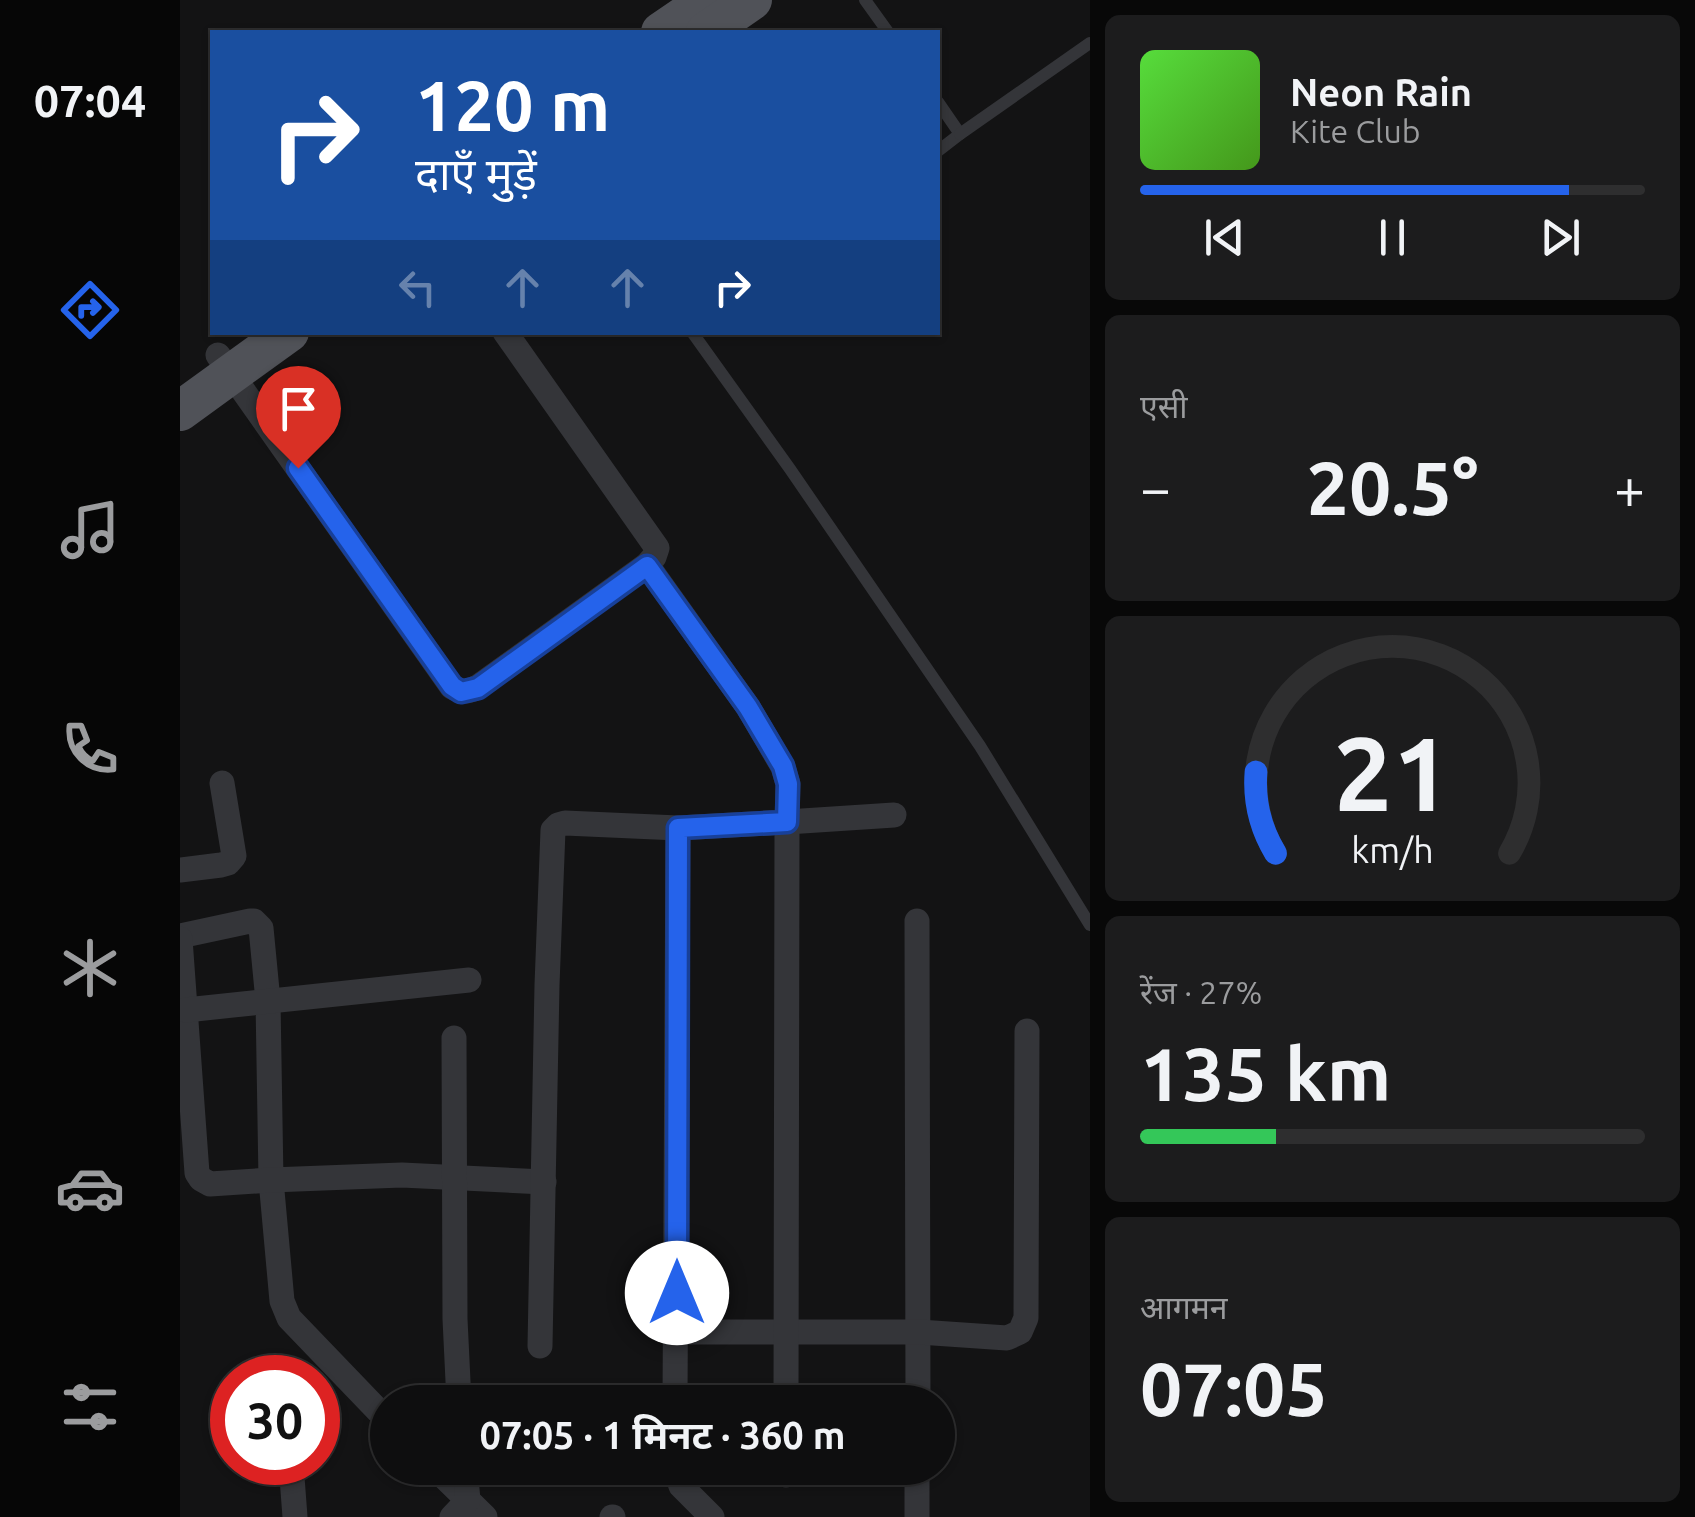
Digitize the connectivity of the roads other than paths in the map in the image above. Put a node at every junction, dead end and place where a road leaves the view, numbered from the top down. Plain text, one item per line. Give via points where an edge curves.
1 (708, 0) edge
2 (752, 0) edge
3 (865, 0) edge
4 (664, 30) edge
5 (709, 30) edge
6 (887, 30) edge
7 (1090, 44) edge
8 (940, 105) edge
9 (960, 134) junction
10 (940, 149) edge
11 (281, 335) edge
12 (507, 335) edge
13 (697, 335) edge
14 (233, 354) edge
15 (180, 382) edge
16 (180, 411) edge
17 (647, 566) junction
18 (222, 783) dead end
19 (894, 815) dead end
20 (787, 822) junction
21 (678, 828) junction
22 (180, 870) edge
23 (917, 921) dead end
24 (1090, 925) edge
25 (180, 937) edge
26 (469, 980) dead end
27 (268, 1002) junction
28 (186, 1010) junction
29 (1026, 1030) dead end
30 (454, 1038) dead end
31 (454, 1177) junction
32 (271, 1180) junction
33 (544, 1182) junction
34 (677, 1332) junction
35 (919, 1332) junction
36 (786, 1333) junction
37 (540, 1346) dead end
38 (458, 1385) edge
39 (675, 1385) edge
40 (786, 1385) edge
41 (918, 1385) edge
42 (370, 1402) edge
43 (293, 1485) edge
44 (448, 1485) edge
45 (466, 1485) edge
46 (681, 1485) edge
47 (916, 1485) edge
48 (468, 1511) edge
49 (296, 1517) edge
50 (712, 1517) edge
51 (917, 1517) edge

1 - 4 main road
2 - 5 main road
3 - 6 lane
7 - 9 lane
8 - 9 lane
9 - 10 lane
11 - 14 main road
12 - 17 street via 657,548
13 - 24 lane via 980,746
14 - 15 main road
14 - 16 main road
14 - 17 street via 461,692 478,688
17 - 20 street via 783,766
18 - 22 street via 234,856 222,865
19 - 20 street
20 - 21 street
20 - 36 street
21 - 33 street via 565,823 554,830
21 - 34 street
23 - 35 street
25 - 27 street via 254,921 261,928
25 - 28 street
26 - 27 street
27 - 28 street
27 - 32 street
28 - 32 street via 198,1173 210,1184
29 - 35 street via 1024,1327 1007,1338
30 - 31 street
31 - 32 street
31 - 33 street
31 - 38 street
32 - 42 street via 284,1309
33 - 37 street
34 - 36 street
34 - 39 street
35 - 36 street
35 - 41 street
36 - 40 street
43 - 49 street
44 - 48 street
45 - 48 street
46 - 50 street
47 - 51 street

